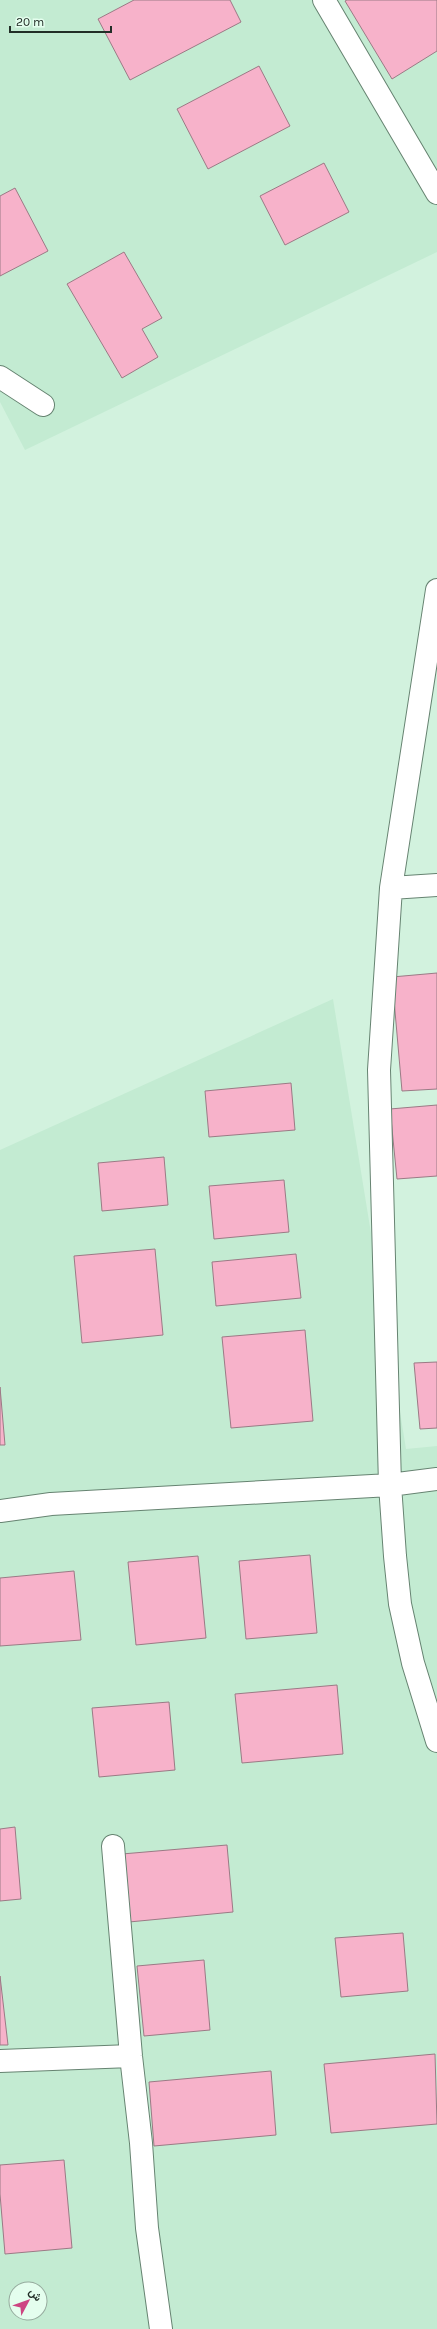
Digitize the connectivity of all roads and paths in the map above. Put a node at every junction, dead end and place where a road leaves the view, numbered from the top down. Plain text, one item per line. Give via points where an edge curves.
1 (324, 0) edge
2 (437, 193) edge
3 (0, 377) edge
4 (43, 405) dead end
5 (436, 600) edge
6 (437, 885) edge
7 (391, 888) junction
8 (437, 1479) edge
9 (390, 1485) junction
10 (0, 1511) edge
11 (437, 1741) edge
12 (113, 1846) dead end
13 (131, 2056) junction
14 (0, 2061) edge
15 (161, 2329) edge

1 - 2 street
3 - 4 street
5 - 7 street
6 - 7 street
7 - 9 street via 378,1070
8 - 9 street
9 - 10 street via 51,1504
9 - 11 street via 400,1604 413,1663
12 - 13 street
13 - 14 street
13 - 15 street via 142,2143 147,2228

